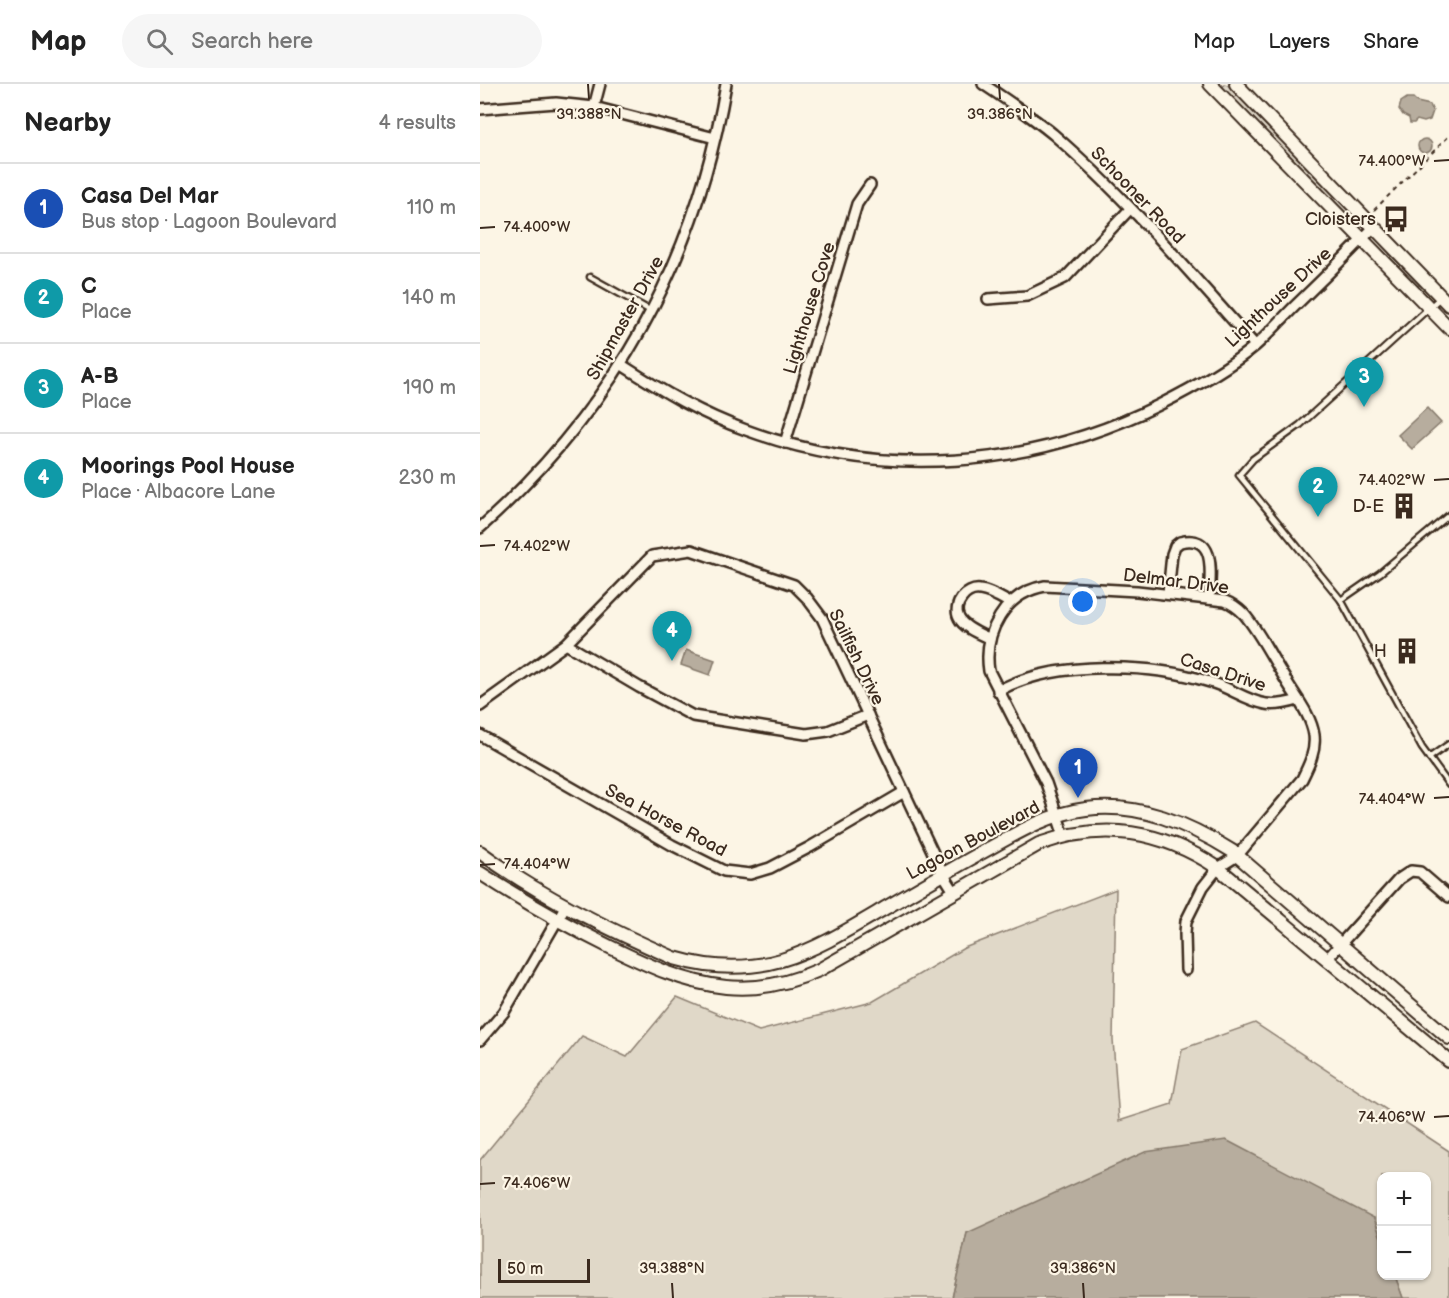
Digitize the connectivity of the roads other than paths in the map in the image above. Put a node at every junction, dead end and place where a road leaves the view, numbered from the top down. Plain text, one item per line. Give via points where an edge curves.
1 (600, 84) edge
2 (726, 84) edge
3 (983, 84) edge
4 (1210, 84) edge
5 (1236, 84) edge
6 (594, 107) junction
7 (480, 109) edge
8 (715, 138) junction
9 (870, 185) dead end
10 (1130, 209) junction
11 (1370, 223) junction
12 (1363, 238) junction
13 (590, 277) dead end
14 (988, 299) dead end
15 (1445, 301) edge
16 (1430, 307) junction
17 (651, 311) junction
18 (1449, 328) edge
19 (1256, 345) junction
20 (622, 365) junction
21 (785, 443) junction
22 (1449, 515) edge
23 (480, 528) edge
24 (1168, 594) junction
25 (1209, 599) junction
26 (1341, 600) junction
27 (1010, 603) junction
28 (990, 639) junction
29 (566, 644) junction
30 (998, 691) junction
31 (1298, 700) junction
32 (480, 706) edge
33 (868, 715) junction
34 (480, 735) edge
35 (1449, 744) edge
36 (1429, 758) junction
37 (1449, 785) edge
38 (904, 792) junction
39 (1057, 816) junction
40 (1064, 836) junction
41 (480, 852) edge
42 (1237, 856) junction
43 (1218, 868) junction
44 (480, 873) edge
45 (943, 874) junction
46 (955, 893) junction
47 (1449, 897) edge
48 (566, 904) junction
49 (557, 921) junction
50 (1339, 944) junction
51 (1327, 959) junction
52 (1186, 970) dead end
53 (1449, 1038) edge
54 (480, 1040) edge
55 (1449, 1061) edge

1 - 6 street
2 - 8 street, Shipmaster Drive
3 - 10 street, Schooner Road via 1052,133
4 - 12 street
5 - 11 street
6 - 7 street via 556,103
6 - 8 street
8 - 17 street, Shipmaster Drive via 677,260
9 - 21 street, Lighthouse Cove via 857,204
10 - 14 street via 1065,278 1027,296
10 - 19 street, Schooner Road
11 - 12 street, Lighthouse Drive
11 - 15 street
12 - 16 street
12 - 19 street, Lighthouse Drive
13 - 17 lane
15 - 16 lane
16 - 18 street
16 - 26 lane via 1239,475
17 - 20 street, Shipmaster Drive
19 - 21 street, Lighthouse Drive via 1198,386 1129,420 1085,437 1024,453 913,461 855,456
20 - 21 street, Lighthouse Drive via 705,414
20 - 23 street, Shipmaster Drive via 533,476
22 - 26 lane
24 - 25 street, Delmar Drive
24 - 25 street via 1173,550 1187,541 1201,545 1209,554
24 - 27 street, Delmar Drive via 1045,586 1026,590
25 - 31 street, Delmar Drive via 1233,604 1245,615
26 - 36 lane
27 - 28 street, Delmar Drive
27 - 28 street via 979,590 969,591 962,598 958,618
28 - 30 street, Delmar Drive via 988,662
29 - 32 street, Sailfish Drive
29 - 33 street via 693,716 806,734 828,731
29 - 33 street, Sailfish Drive via 652,556 691,550 794,585 822,618
30 - 31 street, Casa Drive via 1040,675 1105,668 1195,677 1267,704
30 - 39 street, Delmar Drive via 1046,783
31 - 42 street, Delmar Drive via 1314,735 1308,767
33 - 38 street, Sailfish Drive
34 - 38 street, Sea Horse Road via 724,871 750,874 770,868
35 - 36 lane
36 - 37 lane
38 - 45 street, Sailfish Drive
39 - 40 street, Delmar Drive
39 - 42 street, Lagoon Boulevard via 1087,808 1127,809 1170,818
39 - 45 street, Lagoon Boulevard
40 - 43 street, Lagoon Boulevard via 1104,830 1138,833 1196,853
40 - 46 street, Lagoon Boulevard via 1032,848
41 - 48 street, Lagoon Boulevard
42 - 43 street, Delmar Drive
42 - 50 street, Lagoon Boulevard
43 - 51 street, Lagoon Boulevard
43 - 52 street, Delmar Drive via 1203,887 1186,921
44 - 49 street, Lagoon Boulevard
45 - 46 street, Sailfish Drive
45 - 48 street, Lagoon Boulevard via 817,948 757,965 710,965 675,958
46 - 49 street, Lagoon Boulevard via 819,970 790,981 744,988 697,982 672,974
47 - 50 street via 1420,872 1411,871
48 - 49 street
49 - 54 street via 504,1012
50 - 51 street
50 - 53 street, Lagoon Boulevard
51 - 55 street, Lagoon Boulevard

